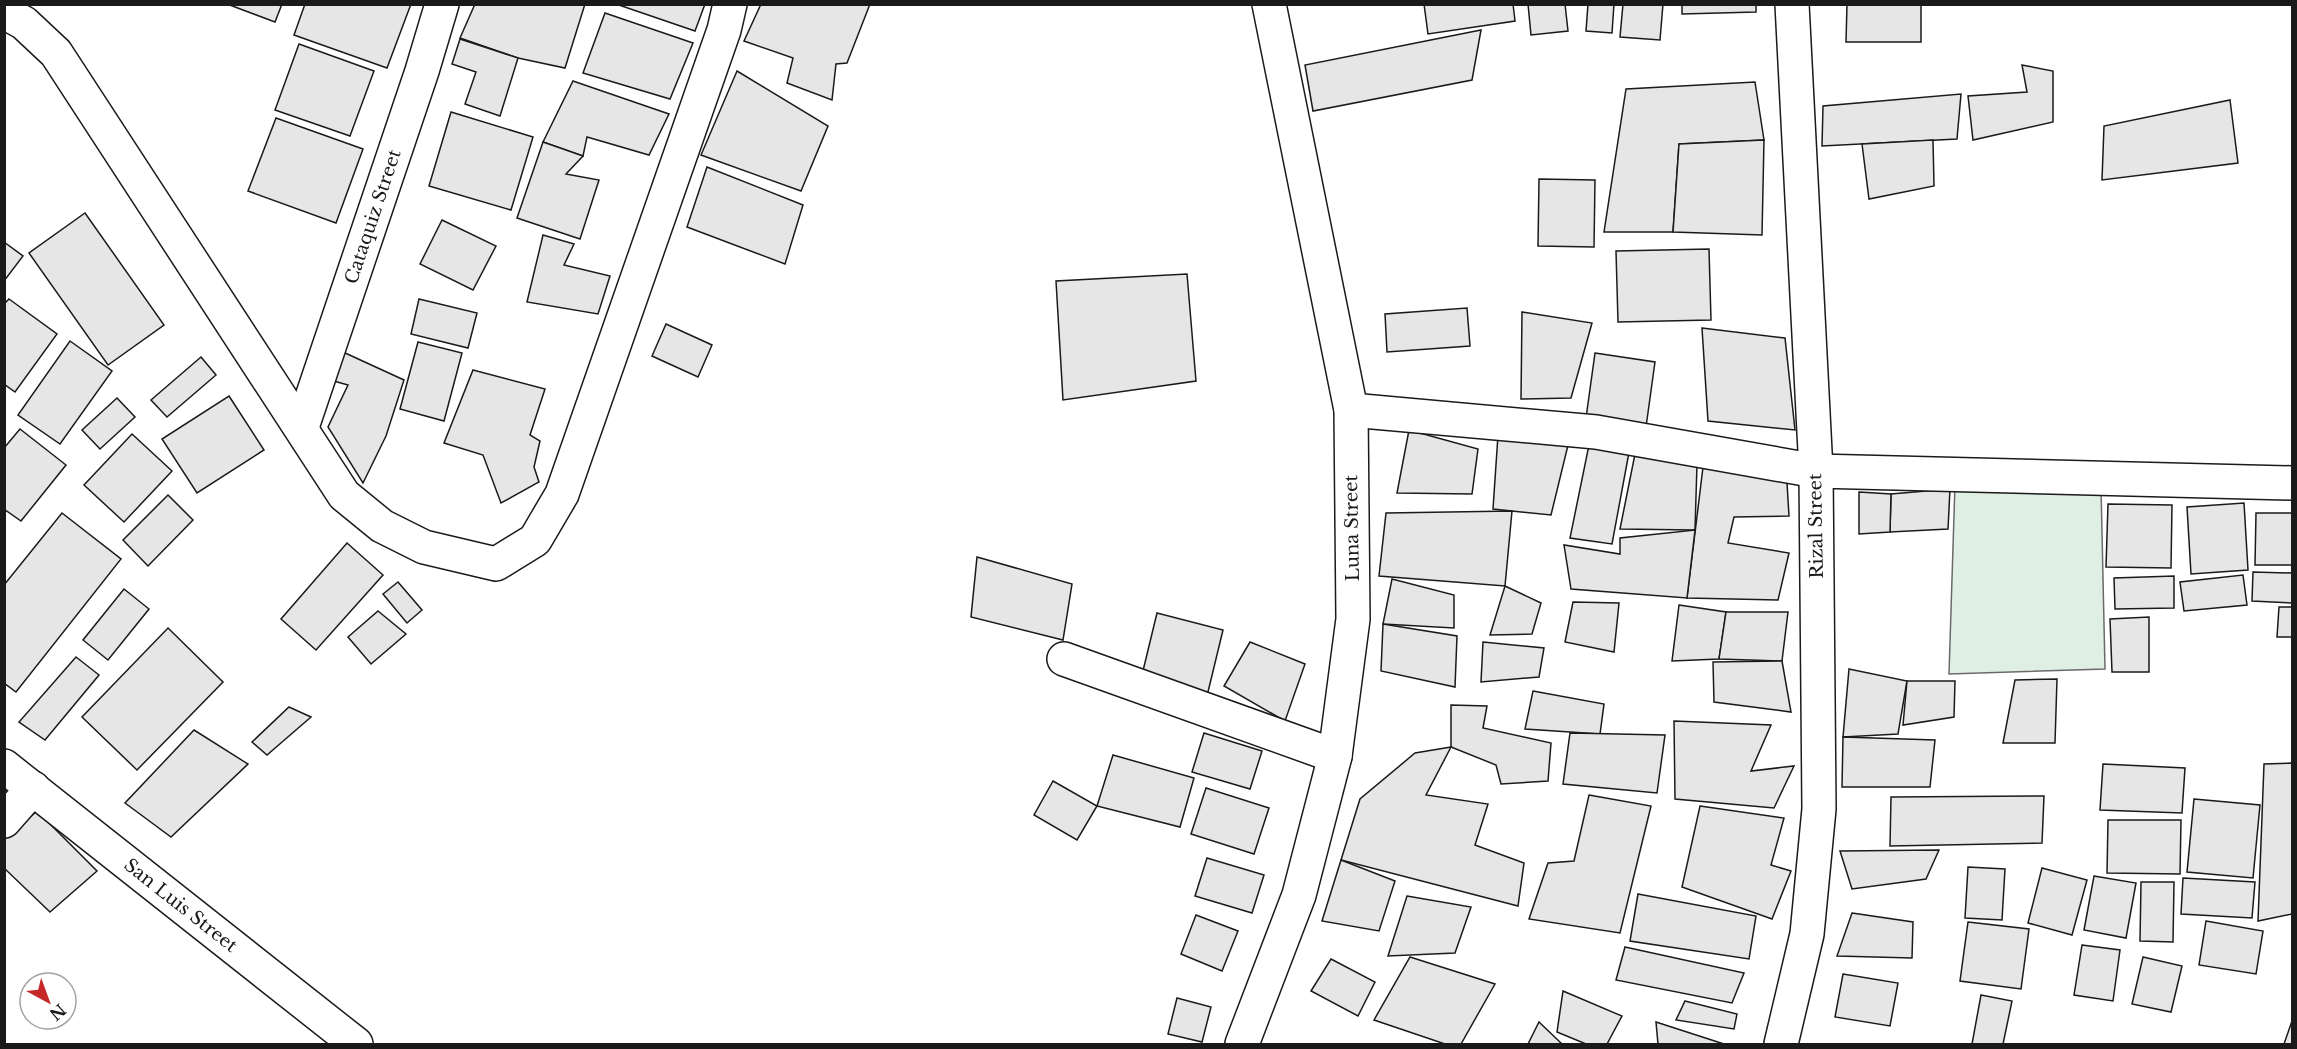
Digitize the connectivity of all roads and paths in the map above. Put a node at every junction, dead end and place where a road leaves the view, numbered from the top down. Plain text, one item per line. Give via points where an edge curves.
1 (442, 4) edge
2 (730, 4) edge
3 (1269, 4) edge
4 (1792, 4) edge
5 (4, 12) edge
6 (1351, 410) junction
7 (302, 427) junction
8 (1816, 471) junction
9 (2292, 483) edge
10 (1064, 659) dead end
11 (1335, 756) junction
12 (4, 766) edge
13 (33, 788) junction
14 (4, 821) edge
15 (356, 1044) edge
16 (1242, 1044) edge
17 (1781, 1044) edge

1 - 7 street, Cataquiz Street
2 - 7 street via 562,494 535,540 496,564 424,547 382,525 344,495
3 - 6 street, Luna Street
4 - 8 street, Rizal Street
5 - 7 street via 24,23 56,53
6 - 8 street via 1596,432
6 - 11 street, Luna Street via 1353,619
8 - 9 street
8 - 17 street, Rizal Street via 1819,809 1807,934
10 - 11 street
11 - 16 street, Luna Street via 1299,895
12 - 13 street, San Luis Street
13 - 14 street
13 - 15 street, San Luis Street

